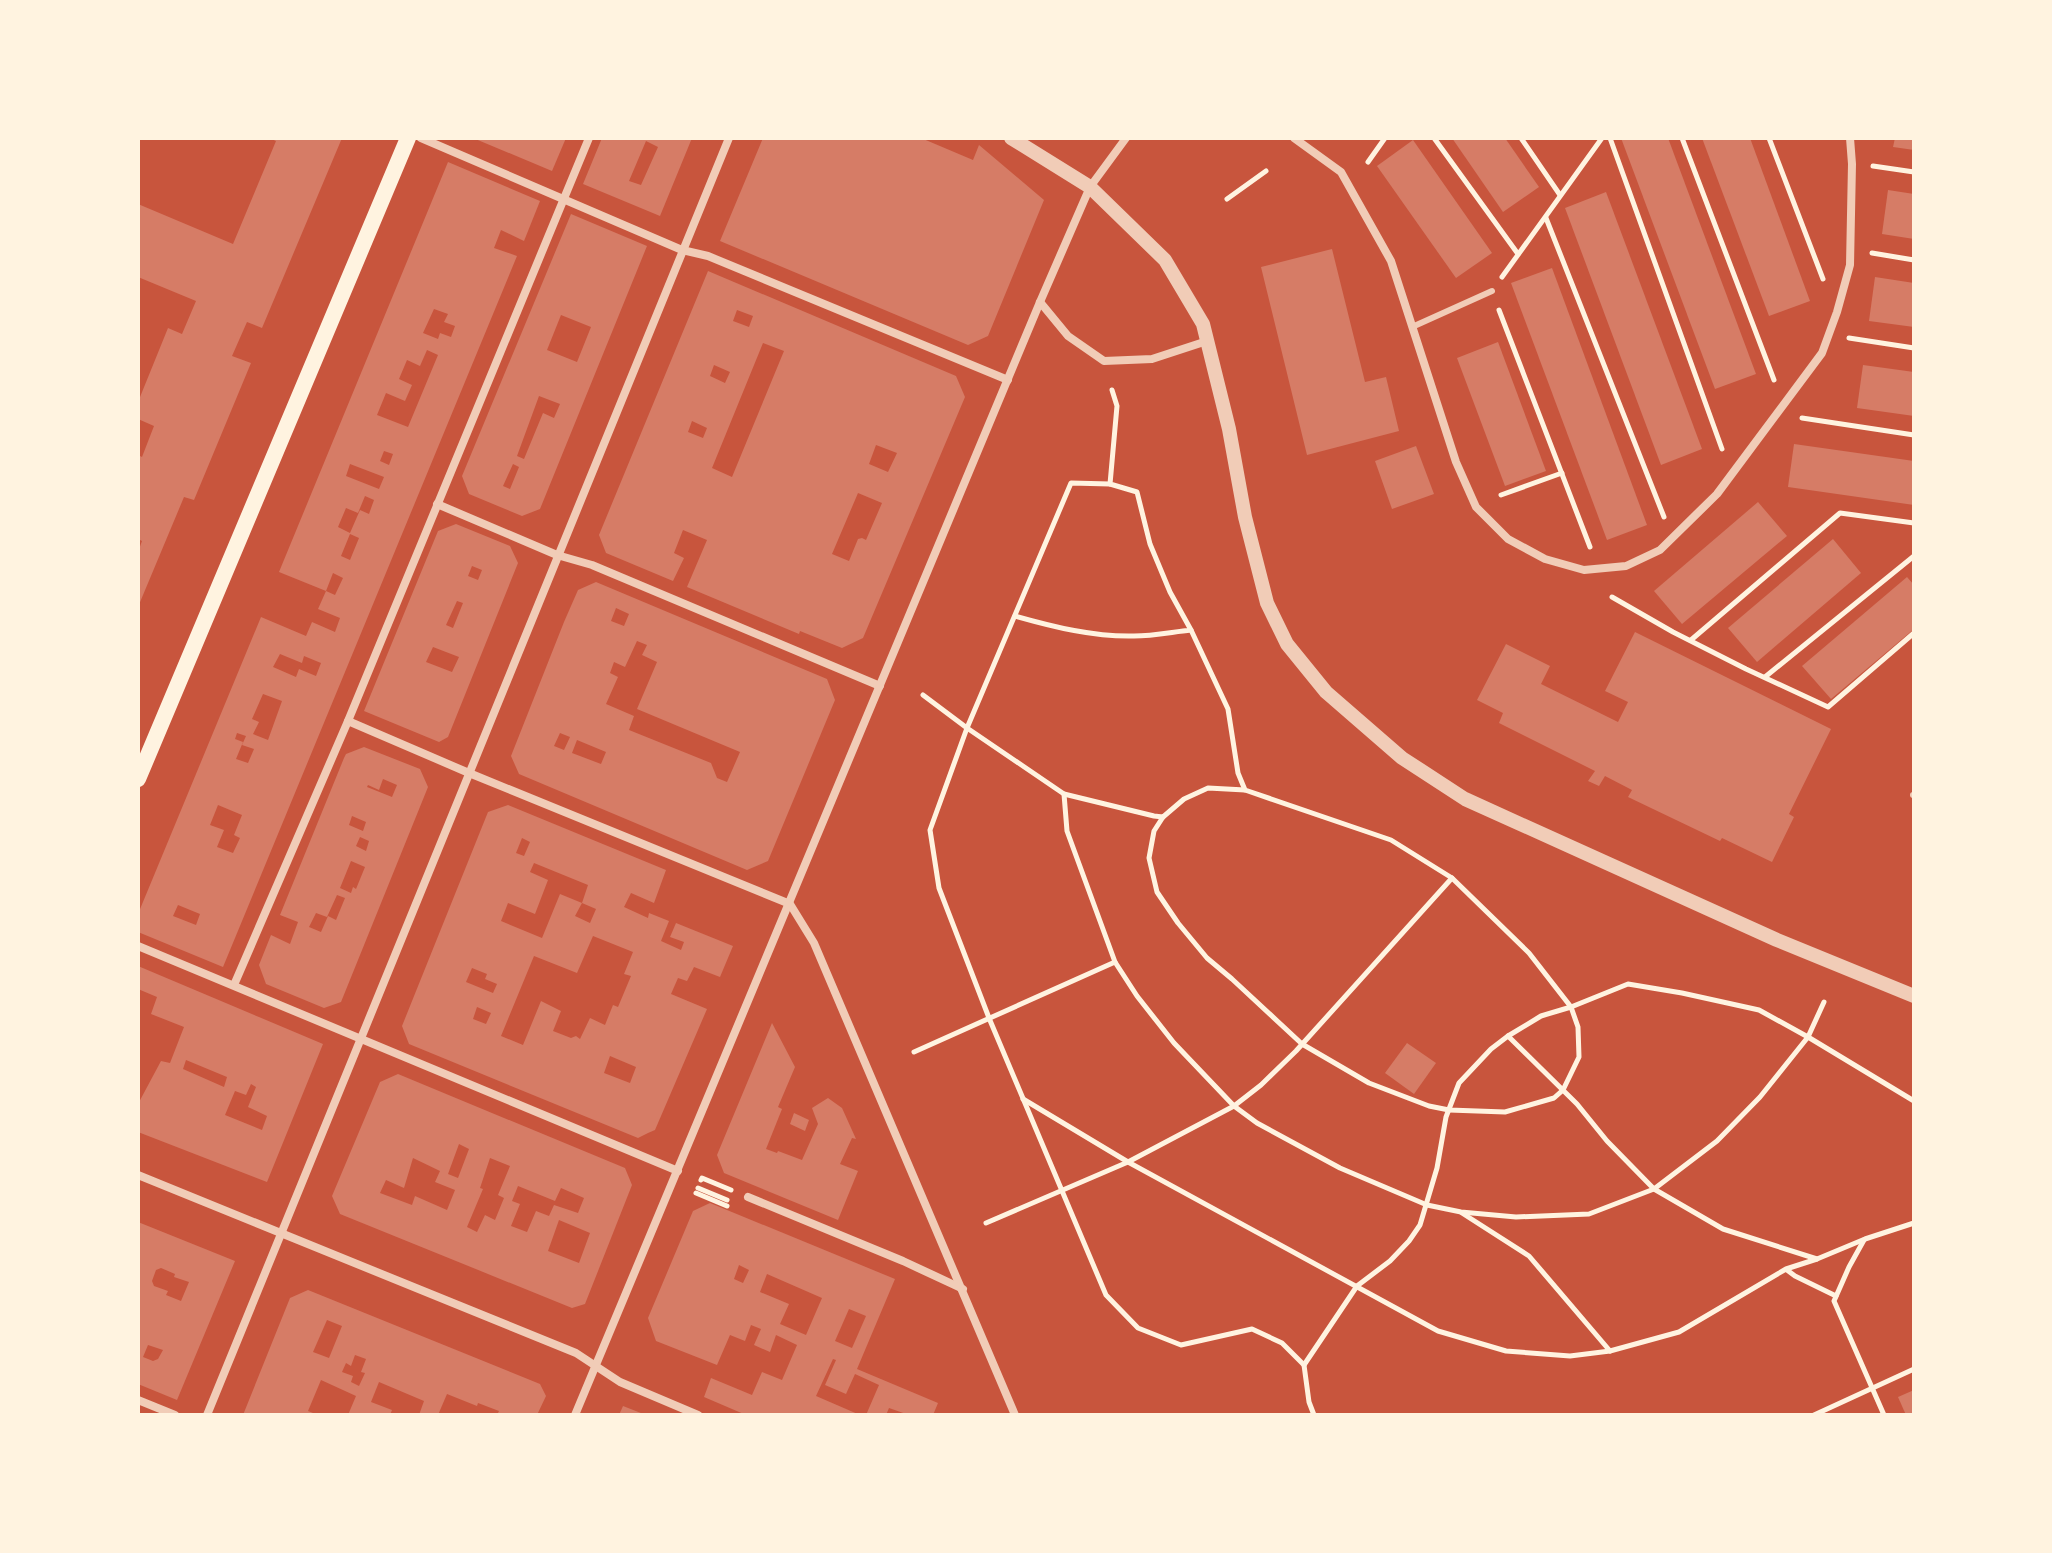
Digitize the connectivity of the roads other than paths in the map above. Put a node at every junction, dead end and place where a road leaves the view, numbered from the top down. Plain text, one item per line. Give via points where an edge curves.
1 (408, 138) edge
2 (421, 138) edge
3 (589, 138) edge
4 (729, 138) edge
5 (1011, 138) edge
6 (1126, 138) edge
7 (1294, 138) edge
8 (1850, 138) edge
9 (1090, 187) junction
10 (564, 200) junction
11 (682, 250) junction
12 (1492, 291) road end
13 (1040, 302) junction
14 (1412, 327) junction
15 (1207, 341) junction
16 (1008, 380) junction
17 (437, 504) junction
18 (557, 555) junction
19 (880, 686) junction
20 (348, 721) junction
21 (469, 773) junction
22 (138, 779) edge
23 (790, 904) junction
24 (138, 946) edge
25 (234, 985) junction
26 (1914, 996) edge
27 (362, 1039) junction
28 (678, 1171) junction
29 (138, 1175) edge
30 (748, 1197) dead end
31 (280, 1233) junction
32 (963, 1289) junction
33 (596, 1366) junction
34 (138, 1400) edge
35 (175, 1415) edge
36 (207, 1415) edge
37 (575, 1415) edge
38 (698, 1415) edge
39 (1015, 1415) edge

1 - 22 main road
2 - 10 street
3 - 10 street
4 - 11 street
5 - 9 street
6 - 9 street
7 - 14 street via 1341,172 1391,261
8 - 14 street via 1850,265 1822,353 1717,494 1660,550 1626,566 1584,570 1545,559 1508,539 1476,507
9 - 13 street
9 - 15 street via 1165,260 1203,324
10 - 11 street
10 - 17 street
11 - 16 street via 708,256
11 - 18 street
12 - 14 lane
13 - 15 street via 1068,336 1104,361 1152,359
13 - 16 street
15 - 26 street via 1267,603 1287,644 1326,692 1402,758 1465,799
16 - 19 street
17 - 18 street
17 - 20 street
18 - 19 street
18 - 21 street
19 - 23 street
20 - 21 street
20 - 25 street
21 - 23 street
21 - 27 street
23 - 28 street
23 - 32 street via 814,943
24 - 25 street
25 - 27 street
27 - 28 street
27 - 31 street
28 - 33 street
29 - 31 street
30 - 32 street
31 - 33 street via 576,1353
31 - 36 street
32 - 39 street
33 - 37 street
33 - 38 street via 620,1382
34 - 35 street

